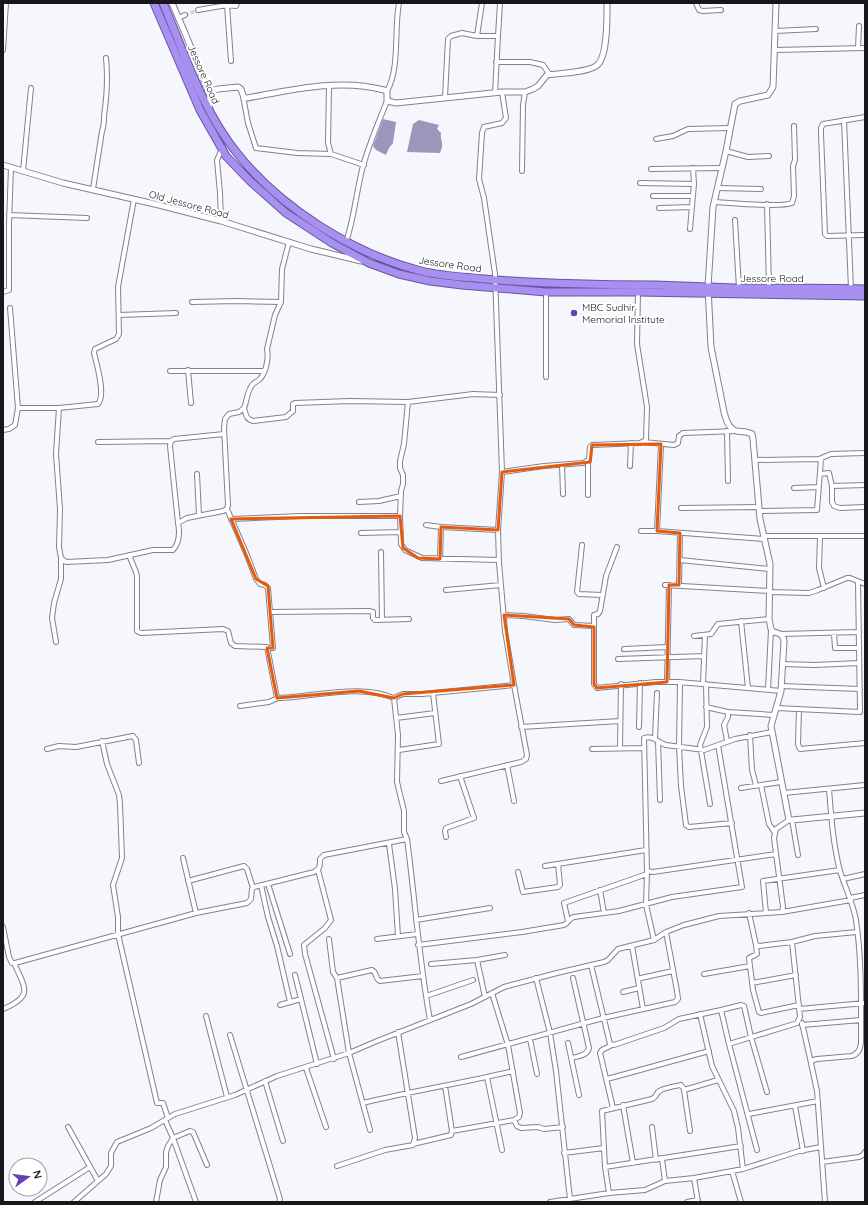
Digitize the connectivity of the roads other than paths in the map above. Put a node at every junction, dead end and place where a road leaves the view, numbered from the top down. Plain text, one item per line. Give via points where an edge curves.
1 (6, 3) edge
2 (154, 3) edge
3 (163, 3) edge
4 (172, 3) edge
5 (237, 3) edge
6 (399, 3) edge
7 (482, 3) edge
8 (500, 3) edge
9 (607, 3) edge
10 (696, 3) edge
11 (776, 3) edge
12 (227, 6) junction
13 (198, 10) tunnel mouth
14 (721, 10) dead end
15 (185, 15) tunnel mouth
16 (178, 18) junction
17 (859, 26) dead end
18 (816, 29) dead end
19 (775, 31) junction
20 (477, 36) junction
21 (498, 36) junction
22 (858, 48) junction
23 (865, 48) edge
24 (3, 50) edge
25 (774, 50) junction
26 (106, 58) dead end
27 (231, 61) dead end
28 (496, 62) junction
29 (550, 75) junction
30 (329, 86) junction
31 (31, 88) dead end
32 (387, 91) junction
33 (208, 92) junction
34 (495, 92) junction
35 (502, 92) junction
36 (525, 92) junction
37 (243, 96) junction
38 (445, 97) junction
39 (387, 101) junction
40 (209, 109) junction
41 (865, 117) edge
42 (844, 120) junction
43 (794, 126) dead end
44 (730, 128) junction
45 (656, 139) dead end
46 (222, 148) junction
47 (726, 151) junction
48 (331, 154) junction
49 (769, 156) dead end
50 (3, 165) edge
51 (364, 165) junction
52 (11, 167) junction
53 (693, 168) junction
54 (722, 168) junction
55 (651, 169) dead end
56 (23, 171) junction
57 (522, 171) dead end
58 (640, 184) dead end
59 (694, 184) junction
60 (717, 188) junction
61 (761, 189) dead end
62 (93, 190) junction
63 (653, 196) dead end
64 (693, 196) junction
65 (134, 199) junction
66 (714, 202) junction
67 (768, 204) junction
68 (692, 207) junction
69 (659, 208) dead end
70 (299, 212) junction
71 (9, 215) junction
72 (87, 218) dead end
73 (295, 219) junction
74 (735, 220) dead end
75 (221, 222) junction
76 (690, 229) dead end
77 (849, 235) junction
78 (865, 235) edge
79 (289, 242) junction
80 (346, 242) junction
81 (342, 253) junction
82 (496, 280) junction
83 (496, 288) junction
84 (739, 288) junction
85 (769, 288) junction
86 (851, 289) junction
87 (865, 289) edge
88 (708, 290) junction
89 (3, 292) edge
90 (546, 292) junction
91 (638, 292) junction
92 (865, 296) edge
93 (192, 302) dead end
94 (280, 302) junction
95 (10, 308) dead end
96 (176, 313) dead end
97 (119, 315) junction
98 (188, 370) junction
99 (170, 371) dead end
100 (264, 371) junction
101 (546, 377) dead end
102 (500, 395) junction
103 (408, 402) junction
104 (191, 403) dead end
105 (18, 408) junction
106 (59, 408) junction
107 (244, 408) junction
108 (3, 430) edge
109 (736, 430) junction
110 (727, 431) junction
111 (224, 434) junction
112 (171, 441) junction
113 (98, 442) dead end
114 (644, 442) junction
115 (631, 443) junction
116 (662, 444) junction
117 (865, 453) edge
118 (821, 459) junction
119 (755, 460) junction
120 (588, 462) junction
121 (562, 465) junction
122 (630, 466) dead end
123 (502, 472) junction
124 (197, 474) dead end
125 (820, 474) junction
126 (728, 481) dead end
127 (865, 485) edge
128 (832, 486) junction
129 (819, 487) junction
130 (794, 488) dead end
131 (563, 494) dead end
132 (588, 495) dead end
133 (401, 496) junction
134 (359, 502) dead end
135 (865, 507) edge
136 (681, 508) dead end
137 (227, 509) junction
138 (759, 509) junction
139 (199, 515) junction
140 (400, 516) junction
141 (231, 519) junction
142 (178, 523) junction
143 (426, 525) dead end
144 (441, 527) junction
145 (498, 530) junction
146 (641, 531) dead end
147 (656, 531) junction
148 (400, 532) junction
149 (361, 533) dead end
150 (680, 533) junction
151 (820, 536) junction
152 (865, 536) edge
153 (764, 538) junction
154 (582, 545) dead end
155 (617, 547) dead end
156 (381, 552) dead end
157 (129, 555) junction
158 (61, 558) junction
159 (440, 559) junction
160 (499, 560) junction
161 (680, 560) junction
162 (770, 569) junction
163 (858, 582) junction
164 (865, 584) edge
165 (501, 585) junction
166 (680, 585) junction
167 (824, 588) junction
168 (446, 590) dead end
169 (769, 591) junction
170 (602, 594) junction
171 (270, 612) junction
172 (504, 615) junction
173 (409, 619) dead end
174 (769, 619) junction
175 (382, 620) junction
176 (741, 621) junction
177 (594, 626) junction
178 (771, 629) junction
179 (858, 632) junction
180 (834, 633) junction
181 (780, 634) junction
182 (705, 635) junction
183 (694, 636) dead end
184 (56, 642) dead end
185 (667, 647) junction
186 (268, 648) junction
187 (859, 648) junction
188 (624, 649) dead end
189 (704, 656) junction
190 (668, 657) junction
191 (618, 659) dead end
192 (859, 663) junction
193 (782, 664) junction
194 (668, 682) junction
195 (680, 682) junction
196 (640, 683) junction
197 (621, 684) junction
198 (705, 684) junction
199 (514, 685) junction
200 (748, 688) junction
201 (781, 689) junction
202 (860, 689) junction
203 (768, 690) junction
204 (432, 693) junction
205 (657, 693) dead end
206 (278, 698) junction
207 (394, 698) junction
208 (240, 706) dead end
209 (706, 707) junction
210 (776, 708) junction
211 (799, 709) junction
212 (728, 712) junction
213 (860, 712) junction
214 (865, 712) edge
215 (435, 713) junction
216 (774, 715) junction
217 (396, 718) junction
218 (620, 721) junction
219 (521, 727) junction
220 (639, 727) dead end
221 (772, 732) junction
222 (750, 735) junction
223 (656, 739) junction
224 (102, 741) junction
225 (727, 741) junction
226 (865, 743) edge
227 (718, 745) junction
228 (679, 747) junction
229 (620, 748) junction
230 (644, 748) junction
231 (48, 749) dead end
232 (592, 749) dead end
233 (399, 750) junction
234 (701, 750) junction
235 (139, 763) dead end
236 (507, 765) junction
237 (460, 776) junction
238 (440, 781) dead end
239 (781, 782) junction
240 (758, 785) junction
241 (865, 785) edge
242 (741, 788) dead end
243 (829, 788) junction
244 (784, 793) junction
245 (660, 800) dead end
246 (514, 801) dead end
247 (710, 804) dead end
248 (865, 813) edge
249 (831, 816) junction
250 (791, 820) junction
251 (732, 823) junction
252 (775, 833) junction
253 (446, 838) dead end
254 (407, 839) junction
255 (389, 844) junction
256 (646, 850) junction
257 (776, 854) junction
258 (798, 855) dead end
259 (184, 858) dead end
260 (738, 859) junction
261 (558, 864) junction
262 (545, 866) dead end
263 (318, 870) junction
264 (840, 870) junction
265 (518, 872) dead end
266 (646, 873) junction
267 (865, 874) edge
268 (779, 878) junction
269 (843, 879) junction
270 (188, 881) junction
271 (268, 884) junction
272 (261, 885) junction
273 (253, 888) junction
274 (600, 890) junction
275 (865, 895) edge
276 (850, 899) junction
277 (646, 905) junction
278 (490, 908) dead end
279 (782, 912) junction
280 (196, 913) junction
281 (604, 913) junction
282 (749, 913) junction
283 (766, 913) junction
284 (416, 920) junction
285 (568, 922) junction
286 (3, 927) edge
287 (666, 932) junction
288 (857, 932) junction
289 (118, 934) junction
290 (417, 934) junction
291 (398, 936) junction
292 (329, 939) dead end
293 (378, 939) dead end
294 (654, 940) junction
295 (792, 942) junction
296 (418, 945) junction
297 (756, 945) junction
298 (632, 946) junction
299 (290, 954) dead end
300 (859, 954) junction
301 (865, 954) edge
302 (505, 955) dead end
303 (478, 960) junction
304 (14, 963) junction
305 (431, 964) dead end
306 (591, 965) junction
307 (750, 966) junction
308 (673, 971) junction
309 (704, 974) dead end
310 (295, 975) dead end
311 (796, 975) junction
312 (423, 976) junction
313 (337, 978) junction
314 (536, 978) junction
315 (573, 978) dead end
316 (473, 980) dead end
317 (638, 980) junction
318 (752, 983) junction
319 (639, 988) junction
320 (623, 992) dead end
321 (492, 993) junction
322 (426, 996) junction
323 (485, 997) junction
324 (301, 1000) junction
325 (290, 1002) junction
326 (863, 1003) edge
327 (280, 1005) dead end
328 (799, 1007) junction
329 (3, 1008) edge
330 (643, 1010) junction
331 (721, 1010) junction
332 (700, 1014) junction
333 (206, 1016) dead end
334 (800, 1017) junction
335 (603, 1018) junction
336 (430, 1020) junction
337 (861, 1020) junction
338 (584, 1023) junction
339 (802, 1025) junction
340 (398, 1032) junction
341 (550, 1033) junction
342 (230, 1036) dead end
343 (751, 1037) junction
344 (530, 1039) junction
345 (568, 1043) dead end
346 (863, 1043) edge
347 (729, 1044) junction
348 (508, 1045) junction
349 (613, 1045) junction
350 (709, 1051) junction
351 (349, 1053) junction
352 (461, 1057) dead end
353 (572, 1058) junction
354 (334, 1059) junction
355 (317, 1064) junction
356 (811, 1064) junction
357 (306, 1068) junction
358 (513, 1071) junction
359 (537, 1074) dead end
360 (487, 1077) junction
361 (606, 1079) junction
362 (718, 1080) junction
363 (265, 1081) junction
364 (445, 1086) junction
365 (246, 1089) junction
366 (684, 1089) junction
367 (408, 1092) junction
368 (767, 1092) dead end
369 (579, 1095) dead end
370 (227, 1097) junction
371 (818, 1102) junction
372 (362, 1103) junction
373 (624, 1105) junction
374 (795, 1106) junction
375 (613, 1108) junction
376 (749, 1114) junction
377 (167, 1119) junction
378 (514, 1120) junction
379 (496, 1124) junction
380 (68, 1127) dead end
381 (326, 1127) dead end
382 (563, 1127) junction
383 (652, 1127) dead end
384 (370, 1130) dead end
385 (452, 1131) junction
386 (690, 1131) dead end
387 (173, 1138) junction
388 (283, 1141) dead end
389 (413, 1144) junction
390 (741, 1146) junction
391 (821, 1147) junction
392 (604, 1148) junction
393 (502, 1150) dead end
394 (757, 1150) dead end
395 (803, 1150) junction
396 (865, 1152) edge
397 (564, 1153) junction
398 (662, 1159) junction
399 (656, 1160) junction
400 (822, 1162) junction
401 (633, 1163) junction
402 (207, 1165) dead end
403 (337, 1166) dead end
404 (90, 1167) junction
405 (605, 1167) junction
406 (743, 1169) junction
407 (732, 1171) junction
408 (694, 1178) junction
409 (98, 1181) junction
410 (665, 1181) junction
411 (609, 1193) junction
412 (570, 1200) junction
413 (77, 1201) edge
414 (698, 1201) edge
415 (35, 1202) edge
416 (156, 1202) edge
417 (196, 1202) edge
418 (279, 1202) edge
419 (550, 1202) edge
420 (687, 1202) edge
421 (741, 1202) edge
422 (825, 1202) edge

1 - 24 street
2 - 46 highway, Jessore Road via 200,110
3 - 40 highway, Jessore Road
4 - 16 street
5 - 12 street via 236,6
6 - 32 street via 393,70
7 - 20 street
8 - 21 street
9 - 29 street via 607,34 598,65 571,73
10 - 14 street via 699,10
11 - 19 street
12 - 13 street
12 - 27 street
15 - 16 street
16 - 33 street
17 - 22 street
18 - 19 street
19 - 25 street
20 - 21 street
20 - 38 street via 462,33 448,39
21 - 28 street
22 - 23 street
22 - 25 street
25 - 44 street via 773,86 768,94 735,104
26 - 62 street via 107,98
28 - 29 street via 530,62 543,65
28 - 34 street
29 - 36 street via 547,75 538,86
30 - 32 street via 354,85
30 - 37 street via 247,98
30 - 48 street via 328,143
31 - 56 street
32 - 39 street
33 - 37 street via 238,87
33 - 40 street
34 - 35 street
34 - 38 street
35 - 36 street
35 - 82 street via 506,118 502,123 484,128 479,160 479,179
36 - 57 street via 522,105
37 - 48 street via 256,148
38 - 39 street via 396,103
39 - 51 street
40 - 70 highway, Jessore Road via 236,153 264,182
41 - 42 street
42 - 77 street
42 - 77 street via 821,125 821,157 825,234
43 - 67 street via 792,203
44 - 45 street via 688,130 668,138
44 - 47 street
46 - 73 highway, Jessore Road via 226,156 250,181
46 - 75 street via 217,160
47 - 49 street via 748,157
47 - 54 street
48 - 51 street
50 - 52 street, Old Jessore Road
51 - 80 street
52 - 56 street, Old Jessore Road
52 - 71 street
53 - 54 street
53 - 55 street
53 - 59 street
54 - 60 street
56 - 62 street, Old Jessore Road
58 - 59 street
59 - 64 street
60 - 61 street
60 - 66 street
62 - 65 street, Old Jessore Road
63 - 64 street
64 - 68 street
65 - 75 street, Old Jessore Road
65 - 97 street via 118,288
66 - 67 street
66 - 88 street
67 - 85 street
68 - 69 street
68 - 76 street
70 - 73 highway
70 - 80 highway, Jessore Road
71 - 72 street
71 - 89 street via 9,290
73 - 81 highway, Jessore Road
74 - 84 street
75 - 79 street, Old Jessore Road
77 - 78 street
77 - 86 street
79 - 81 street, Old Jessore Road
79 - 94 street via 282,269
80 - 81 street
80 - 82 highway, Jessore Road via 399,265 424,272
81 - 83 highway, Jessore Road via 399,274 430,281
82 - 83 street
82 - 88 highway, Jessore Road via 557,285
83 - 90 highway, Jessore Road
83 - 102 street
84 - 85 highway, Jessore Road
84 - 88 highway, Jessore Road
85 - 86 highway, Jessore Road
86 - 87 highway, Jessore Road
88 - 91 highway, Jessore Road
88 - 92 highway, Jessore Road
88 - 109 street via 711,347 724,412 731,428
90 - 91 highway, Jessore Road
90 - 101 street
91 - 114 street via 637,344 647,407 647,439
93 - 94 street
94 - 100 street via 267,349
95 - 105 street
96 - 97 street
97 - 106 street via 119,334 116,340 95,348 102,391 101,401 98,404
98 - 99 street
98 - 100 street
98 - 104 street
100 - 107 street via 259,380 252,384
102 - 103 street via 473,394
102 - 123 street
103 - 107 street via 295,402 292,411 286,417 253,421 246,418
103 - 133 street via 400,461 403,475
105 - 106 street
105 - 108 street via 15,425
106 - 158 street via 56,454
107 - 111 street via 227,416
109 - 110 street
109 - 119 street via 752,434
110 - 116 street via 683,433 676,445
110 - 126 street
111 - 112 street
111 - 137 street
112 - 113 street
112 - 142 street
114 - 115 street
114 - 116 street
115 - 120 street via 592,445
115 - 122 street
116 - 147 street
117 - 118 street via 831,454
118 - 119 street
118 - 125 street
119 - 138 street
120 - 121 street
120 - 132 street
121 - 123 street
121 - 131 street
123 - 145 street
124 - 139 street
125 - 128 street via 830,473
125 - 129 street
127 - 128 street
128 - 135 street via 834,506
129 - 130 street
129 - 138 street via 816,511
133 - 134 street
133 - 140 street
136 - 138 street
137 - 139 street via 223,512
137 - 141 street
138 - 153 street
139 - 142 street
140 - 141 street
140 - 148 street
141 - 171 street via 256,579 268,588
142 - 157 street via 180,532 173,550 153,550
143 - 144 street
144 - 145 street
144 - 159 street
145 - 160 street
146 - 147 street
147 - 150 street
148 - 149 street
148 - 159 street via 401,544 405,550 422,558
150 - 153 street
150 - 161 street
151 - 152 street
151 - 153 street
151 - 167 street via 819,568
153 - 162 street
154 - 170 street via 577,592
155 - 170 street
156 - 175 street
157 - 158 street via 73,563
157 - 186 street via 137,576 138,632 223,629 228,632 231,643 235,646
158 - 184 street via 61,579 52,618
159 - 160 street
160 - 165 street
161 - 162 street
161 - 166 street
162 - 169 street
163 - 164 street
163 - 167 street via 847,578
163 - 179 street
165 - 168 street
165 - 172 street
166 - 169 street
166 - 185 street via 667,585
167 - 169 street via 809,593
169 - 174 street
170 - 177 street via 600,611 594,615
171 - 175 street via 369,611 373,612 374,620
171 - 186 street via 273,648
172 - 177 street via 569,619 574,625
172 - 199 street
173 - 175 street
174 - 176 street
174 - 178 street
176 - 182 street via 718,624 711,634
176 - 200 street
177 - 197 street via 594,684 597,688
178 - 181 street
178 - 203 street
179 - 180 street
179 - 187 street
180 - 181 street
180 - 187 street via 835,648
181 - 193 street via 784,640
182 - 183 street
182 - 189 street
185 - 188 street
185 - 190 street
186 - 206 street via 275,694
187 - 192 street
189 - 190 street
189 - 198 street
190 - 191 street
190 - 194 street
192 - 193 street
192 - 202 street
193 - 201 street
194 - 195 street
194 - 196 street
195 - 198 street
195 - 228 street
196 - 197 street
196 - 220 street
197 - 218 street
198 - 200 street
198 - 209 street
199 - 204 street
199 - 219 street
200 - 203 street
201 - 202 street
201 - 203 street
201 - 210 street
202 - 213 street
204 - 207 street via 402,694
204 - 215 street
205 - 223 street
206 - 207 street via 359,691 373,691
206 - 208 street via 269,702
207 - 217 street
209 - 212 street
209 - 234 street via 706,727
210 - 211 street
210 - 216 street
211 - 213 street
211 - 226 street via 800,749
212 - 216 street
212 - 225 street via 724,725
213 - 214 street
215 - 217 street
215 - 233 street via 438,744
216 - 221 street
217 - 233 street
218 - 219 street
218 - 229 street
219 - 236 street via 526,758 521,762
221 - 222 street
221 - 239 street
222 - 225 street
222 - 240 street via 752,770
223 - 228 street via 662,744
223 - 230 street via 644,738
223 - 245 street
224 - 231 street via 76,747 59,746
224 - 235 street via 133,736 136,740
224 - 289 street via 106,764 119,799 122,858 113,885
225 - 227 street
227 - 234 street
227 - 251 street
228 - 234 street
228 - 251 street via 681,786 688,827
229 - 230 street
229 - 232 street
230 - 256 street
233 - 254 street via 397,782
234 - 247 street
236 - 237 street
236 - 246 street
237 - 238 street
237 - 253 street via 474,818 446,828
239 - 240 street
239 - 244 street
240 - 242 street
240 - 252 street via 769,824
241 - 243 street
243 - 244 street
243 - 249 street
244 - 250 street
248 - 249 street
249 - 250 street
249 - 264 street
250 - 252 street via 779,827
250 - 258 street
251 - 260 street
252 - 257 street
254 - 255 street
254 - 284 street
255 - 263 street via 324,855 320,859
255 - 291 street
256 - 261 street
256 - 266 street
257 - 260 street
257 - 268 street
259 - 270 street
260 - 266 street
260 - 277 street via 742,887 682,896
261 - 262 street
261 - 265 street via 558,887 523,892
263 - 271 street
263 - 354 street via 331,920 304,945
264 - 268 street
264 - 269 street
266 - 274 street
266 - 277 street
267 - 269 street
268 - 279 street
268 - 283 street via 763,881
269 - 276 street
270 - 273 street via 244,866
270 - 280 street
271 - 272 street
271 - 299 street
272 - 273 street
272 - 325 street
273 - 280 street via 251,899 247,902
274 - 281 street
274 - 285 street via 564,903
275 - 276 street
276 - 279 street
276 - 288 street
277 - 281 street
277 - 294 street
278 - 284 street
279 - 283 street
280 - 289 street
281 - 285 street via 572,917
282 - 283 street
282 - 287 street via 711,918
282 - 297 street
284 - 290 street
285 - 296 street via 564,925 522,932
286 - 304 street via 9,957
287 - 294 street
287 - 308 street
288 - 295 street via 815,936
288 - 300 street
289 - 304 street
289 - 377 street via 157,1103 163,1103
290 - 291 street
290 - 296 street
291 - 293 street
292 - 313 street via 333,972
294 - 298 street
295 - 297 street
295 - 311 street
296 - 312 street
297 - 307 street via 757,952 750,957
298 - 306 street via 618,949 608,960
298 - 317 street
300 - 301 street
300 - 326 street
302 - 303 street
303 - 305 street
303 - 323 street
304 - 329 street via 25,992 19,1001
306 - 314 street
306 - 335 street
307 - 309 street
307 - 318 street
308 - 317 street
308 - 330 street via 677,1001
310 - 324 street
311 - 318 street
311 - 328 street
312 - 313 street via 380,981 372,970
312 - 322 street
313 - 351 street
314 - 321 street via 504,986
314 - 341 street
315 - 338 street
316 - 322 street
317 - 319 street
318 - 328 street via 759,1012
319 - 320 street
319 - 330 street
321 - 323 street
321 - 348 street
322 - 336 street
323 - 336 street
324 - 325 street
324 - 355 street
325 - 327 street
326 - 328 street
326 - 337 street
328 - 334 street
330 - 335 street
331 - 332 street
331 - 343 street via 743,1004
331 - 347 street
332 - 349 street via 679,1019 664,1028
332 - 350 street
333 - 370 street
334 - 339 street
334 - 343 street via 797,1022
335 - 338 street
335 - 349 street via 609,1043
336 - 340 street
337 - 339 street
337 - 346 street
338 - 341 street
338 - 353 street via 588,1052
339 - 356 street
340 - 351 street
340 - 367 street
341 - 344 street
341 - 382 street
342 - 365 street
343 - 347 street
343 - 368 street
344 - 348 street
344 - 359 street
345 - 353 street
346 - 356 street via 857,1054 817,1059
347 - 376 street
348 - 352 street
348 - 358 street
349 - 361 street via 600,1053
350 - 361 street
350 - 362 street
351 - 354 street
351 - 372 street
353 - 369 street
354 - 355 street
355 - 357 street
356 - 371 street
357 - 363 street
357 - 381 street
358 - 360 street
358 - 378 street via 520,1113 517,1120
360 - 364 street
360 - 379 street
361 - 375 street
362 - 366 street
362 - 390 street via 734,1111
363 - 365 street
363 - 388 street
364 - 367 street
364 - 385 street
365 - 370 street
365 - 418 street
366 - 373 street via 681,1085 662,1090 652,1099
366 - 386 street
367 - 372 street
367 - 389 street via 415,1138
370 - 377 street
371 - 374 street
371 - 391 street
372 - 384 street
373 - 375 street
373 - 401 street
374 - 376 street
374 - 395 street
375 - 392 street via 602,1113
376 - 394 street
377 - 387 street
377 - 409 street via 115,1145 111,1153 110,1169
378 - 379 street
378 - 382 street via 521,1128
379 - 385 street
379 - 393 street
380 - 404 street
382 - 397 street
383 - 399 street
385 - 389 street via 448,1137
387 - 402 street via 192,1131
387 - 416 street via 166,1152 166,1167 160,1180
387 - 417 street
389 - 403 street via 385,1150
390 - 398 street
390 - 406 street
391 - 395 street
391 - 400 street
392 - 397 street
392 - 405 street
395 - 406 street
396 - 400 street via 859,1157
397 - 412 street
398 - 399 street
398 - 410 street
399 - 401 street
400 - 422 street
401 - 405 street
404 - 409 street
404 - 415 street
405 - 411 street
406 - 407 street
407 - 408 street
407 - 421 street
408 - 410 street
408 - 414 street
409 - 413 street
410 - 411 street via 645,1190
411 - 412 street
412 - 419 street
414 - 420 street

